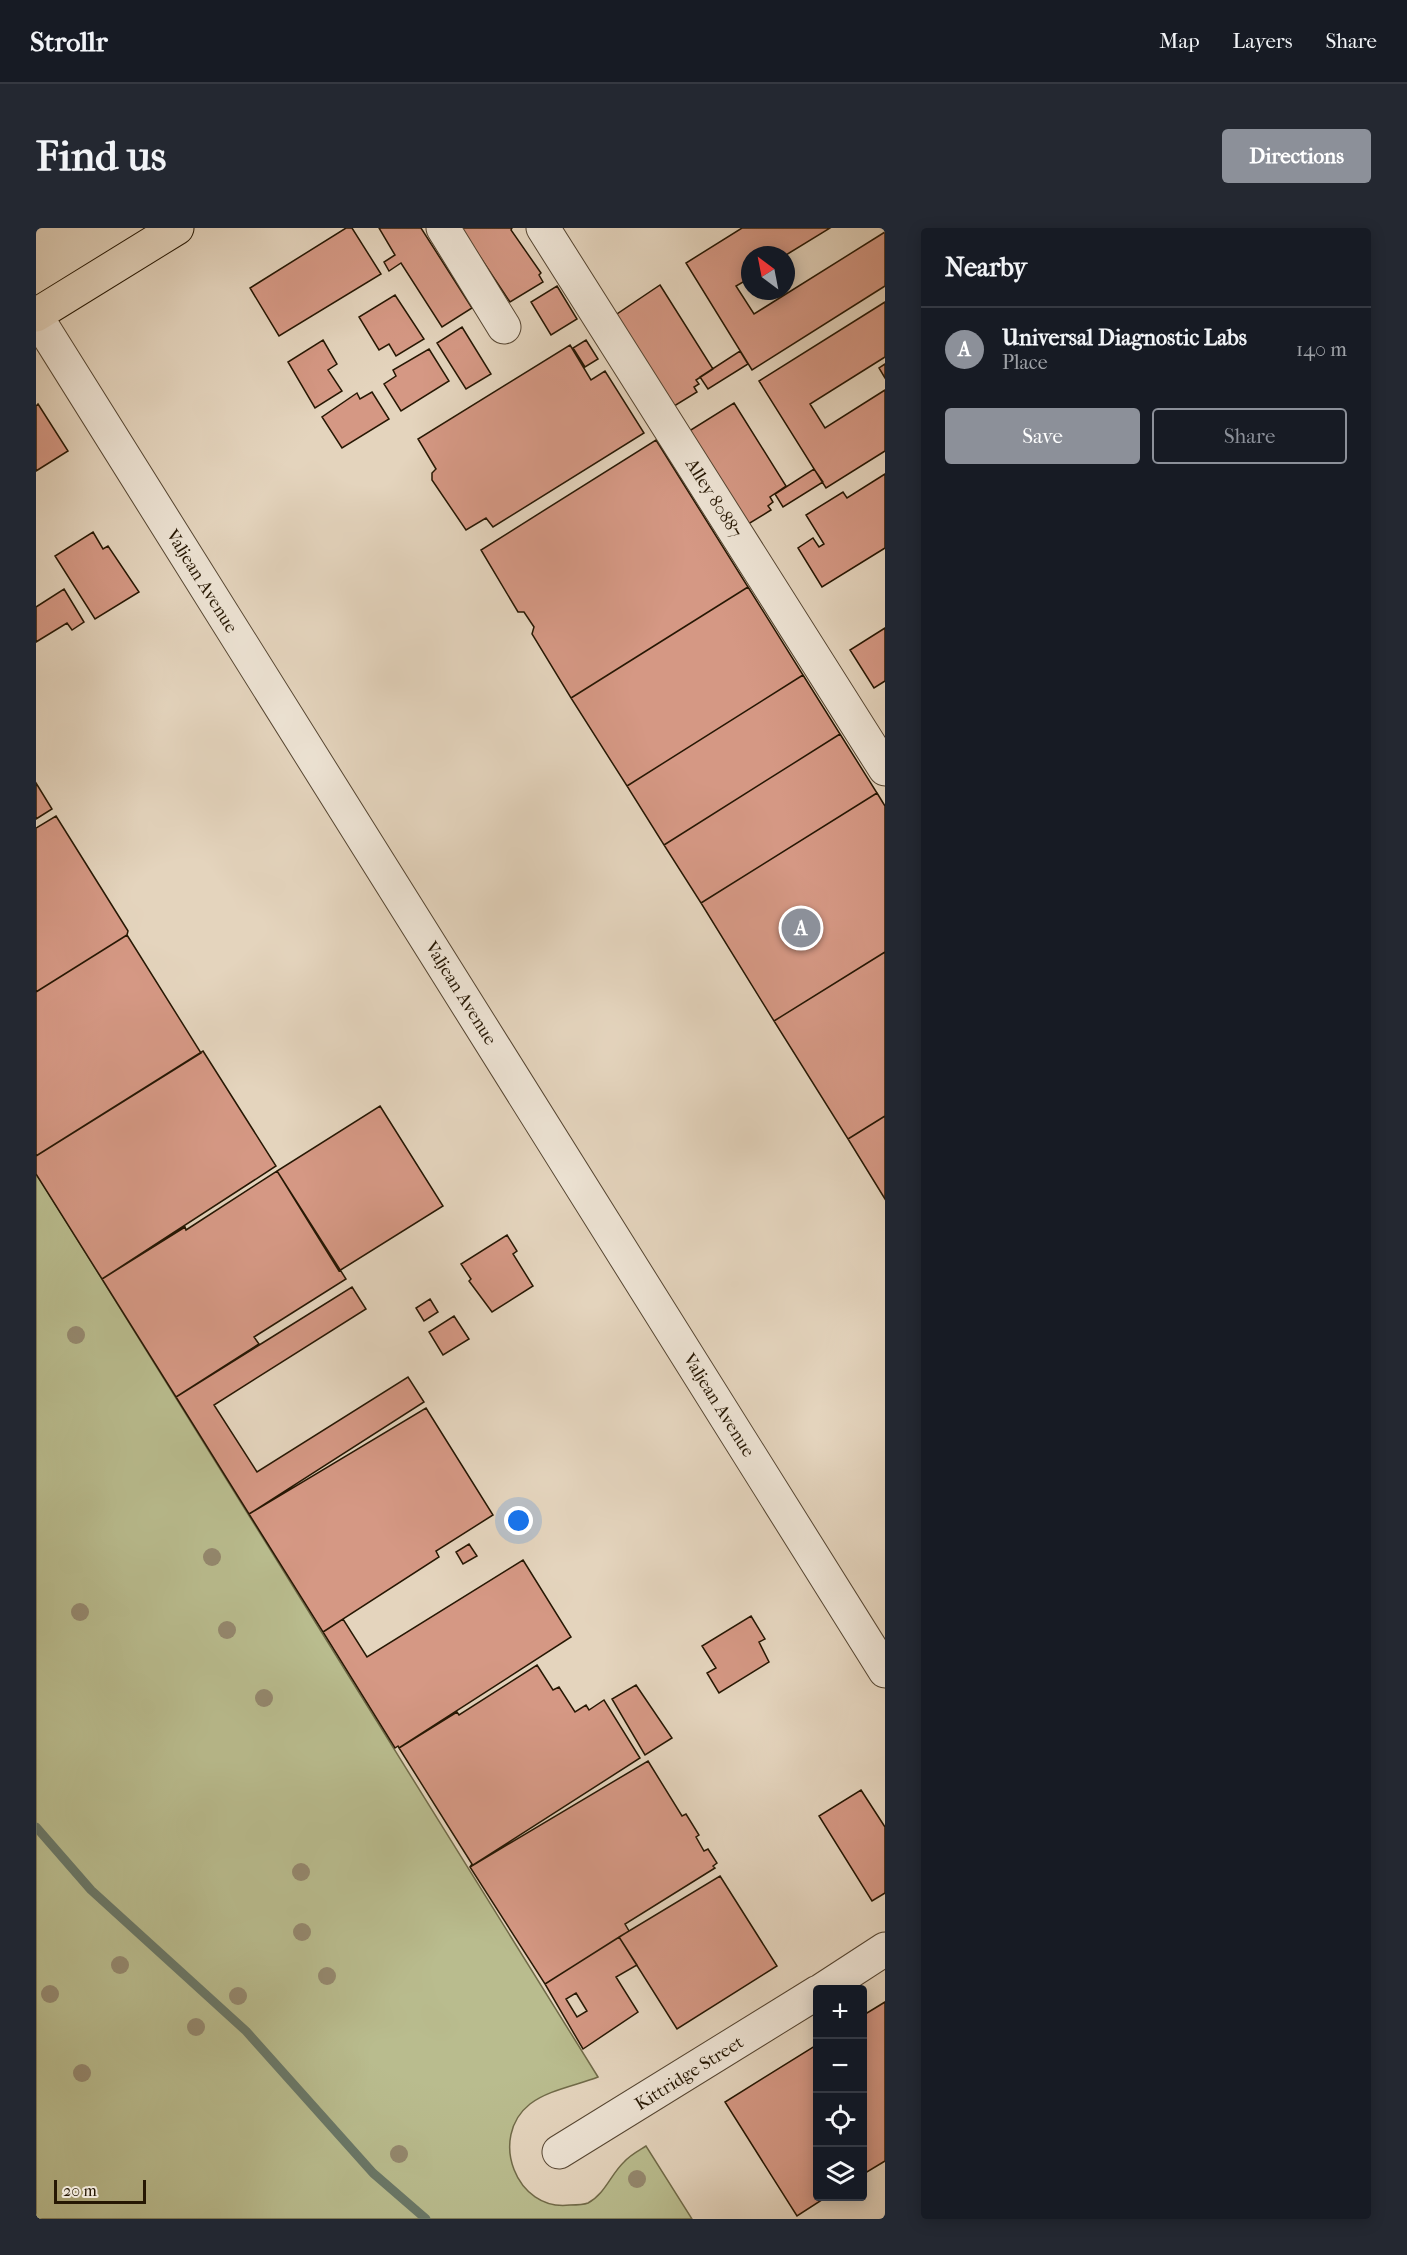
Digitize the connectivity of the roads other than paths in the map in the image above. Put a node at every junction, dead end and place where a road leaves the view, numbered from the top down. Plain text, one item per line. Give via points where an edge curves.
1 (177, 228) edge
2 (443, 228) edge
3 (543, 228) edge
4 (36, 316) edge
5 (504, 327) dead end
6 (885, 769) edge
7 (885, 1671) edge
8 (885, 1949) edge
9 (828, 1985) edge
10 (813, 1995) edge
11 (559, 2152) dead end

1 - 4 main road
2 - 5 street
3 - 6 street, Alley 80887
4 - 7 street, Valjean Avenue
8 - 9 street
10 - 11 street, Kittridge Street

